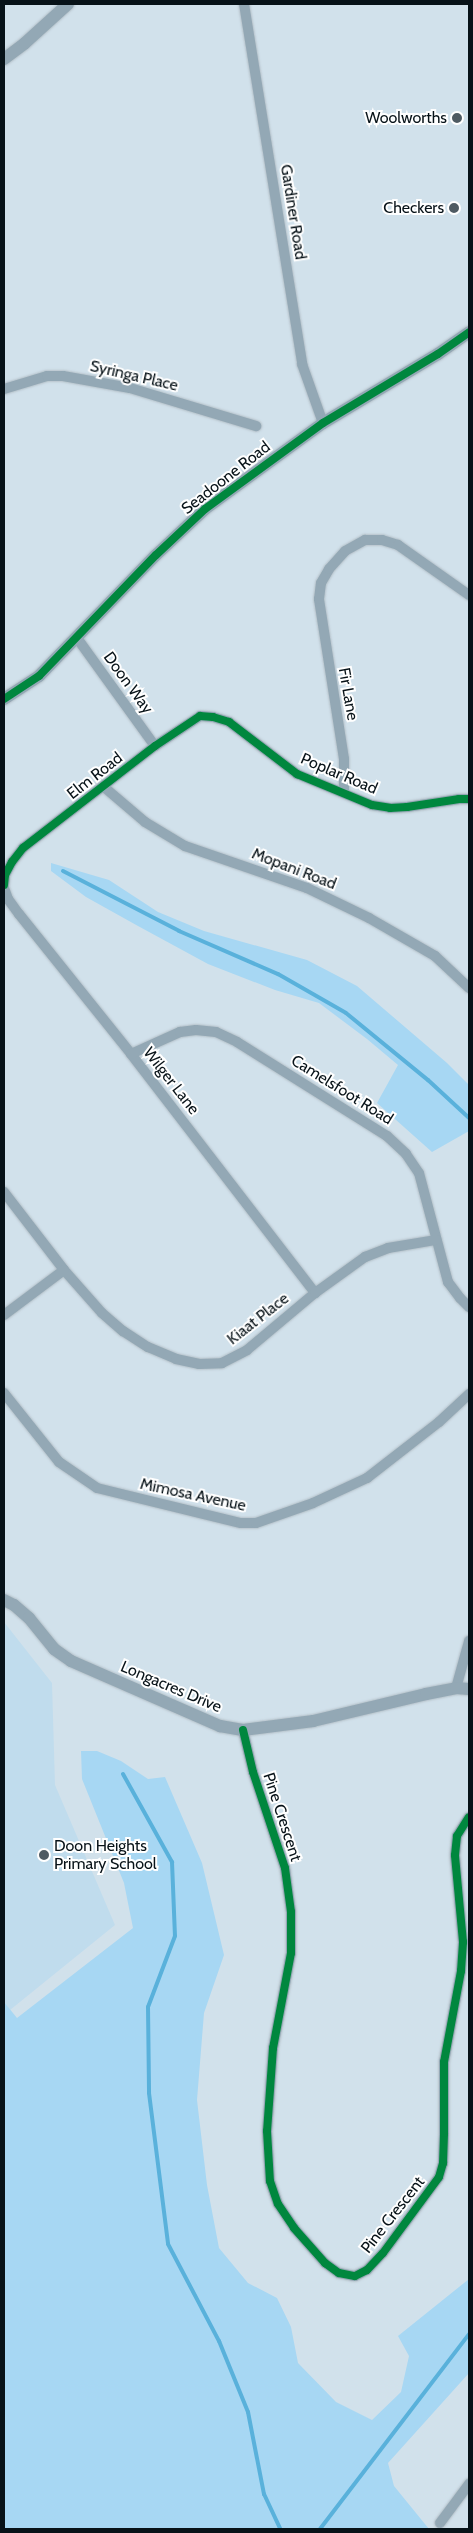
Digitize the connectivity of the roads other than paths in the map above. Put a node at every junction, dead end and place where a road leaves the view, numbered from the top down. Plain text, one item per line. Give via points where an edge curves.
1 (68, 4) edge
2 (244, 4) edge
3 (4, 59) edge
4 (469, 332) edge
5 (4, 389) edge
6 (323, 423) junction
7 (256, 426) dead end
8 (469, 595) edge
9 (77, 638) junction
10 (4, 698) edge
11 (213, 717) joint
12 (155, 746) junction
13 (104, 787) junction
14 (344, 793) junction
15 (469, 800) edge
16 (5, 874) joint
17 (4, 887) edge
18 (469, 988) edge
19 (131, 1054) junction
20 (4, 1192) edge
21 (436, 1240) junction
22 (64, 1270) junction
23 (315, 1293) junction
24 (469, 1307) edge
25 (4, 1314) edge
26 (4, 1393) edge
27 (469, 1394) edge
28 (4, 1600) edge
29 (469, 1641) edge
30 (463, 1689) edge
31 (243, 1730) junction
32 (469, 1817) edge
33 (469, 2484) edge
34 (440, 2523) dead end

1 - 3 street
2 - 6 street, Gardiner Road via 302,364
4 - 6 street, Seadoone Road
5 - 7 street, Syringa Place via 47,376 63,376 154,394
6 - 9 street, Seadoone Road via 205,509
8 - 14 street, Fir Lane via 398,545 382,540 365,540 345,551 329,569 321,583 319,599 344,759
9 - 10 street, Seadoone Road via 39,676
9 - 12 street, Doon Way
11 - 12 street, Elm Road via 200,716
11 - 14 street, Poplar Road via 229,722 297,774
12 - 13 street, Elm Road
13 - 16 street, Elm Road via 23,848
13 - 18 street, Mopani Road via 145,822 185,846 307,888 369,918 435,956
14 - 15 street, Poplar Road via 372,805 390,808
16 - 17 street, Wilger Lane
17 - 19 street, Wilger Lane via 19,914
19 - 21 street, Camelsfoot Road via 180,1032 196,1030 216,1032 237,1042 365,1121 406,1154 419,1173
19 - 23 street, Wilger Lane
20 - 22 street, Kiaat Place
21 - 23 street, Kiaat Place via 388,1248 365,1257
21 - 24 street, Camelsfoot Road via 448,1282
22 - 23 street, Kiaat Place via 96,1307 123,1331 148,1347 176,1359 199,1364 222,1363 247,1350
22 - 25 street
26 - 27 street, Mimosa Avenue via 59,1462 96,1488 241,1523 256,1523 313,1503 367,1478 439,1422
28 - 31 street, Longacres Drive via 29,1618 54,1648 71,1662 220,1726
29 - 30 street
30 - 31 street, Longacres Drive via 313,1721
31 - 32 street, Pine Crescent via 253,1772 285,1868 291,1912 291,1953 273,2048 267,2131 270,2181 278,2204 294,2228 325,2263 339,2273 355,2276 383,2253 439,2177 443,2163 444,2062 461,1971 463,1942 455,1854 457,1836
33 - 34 street

